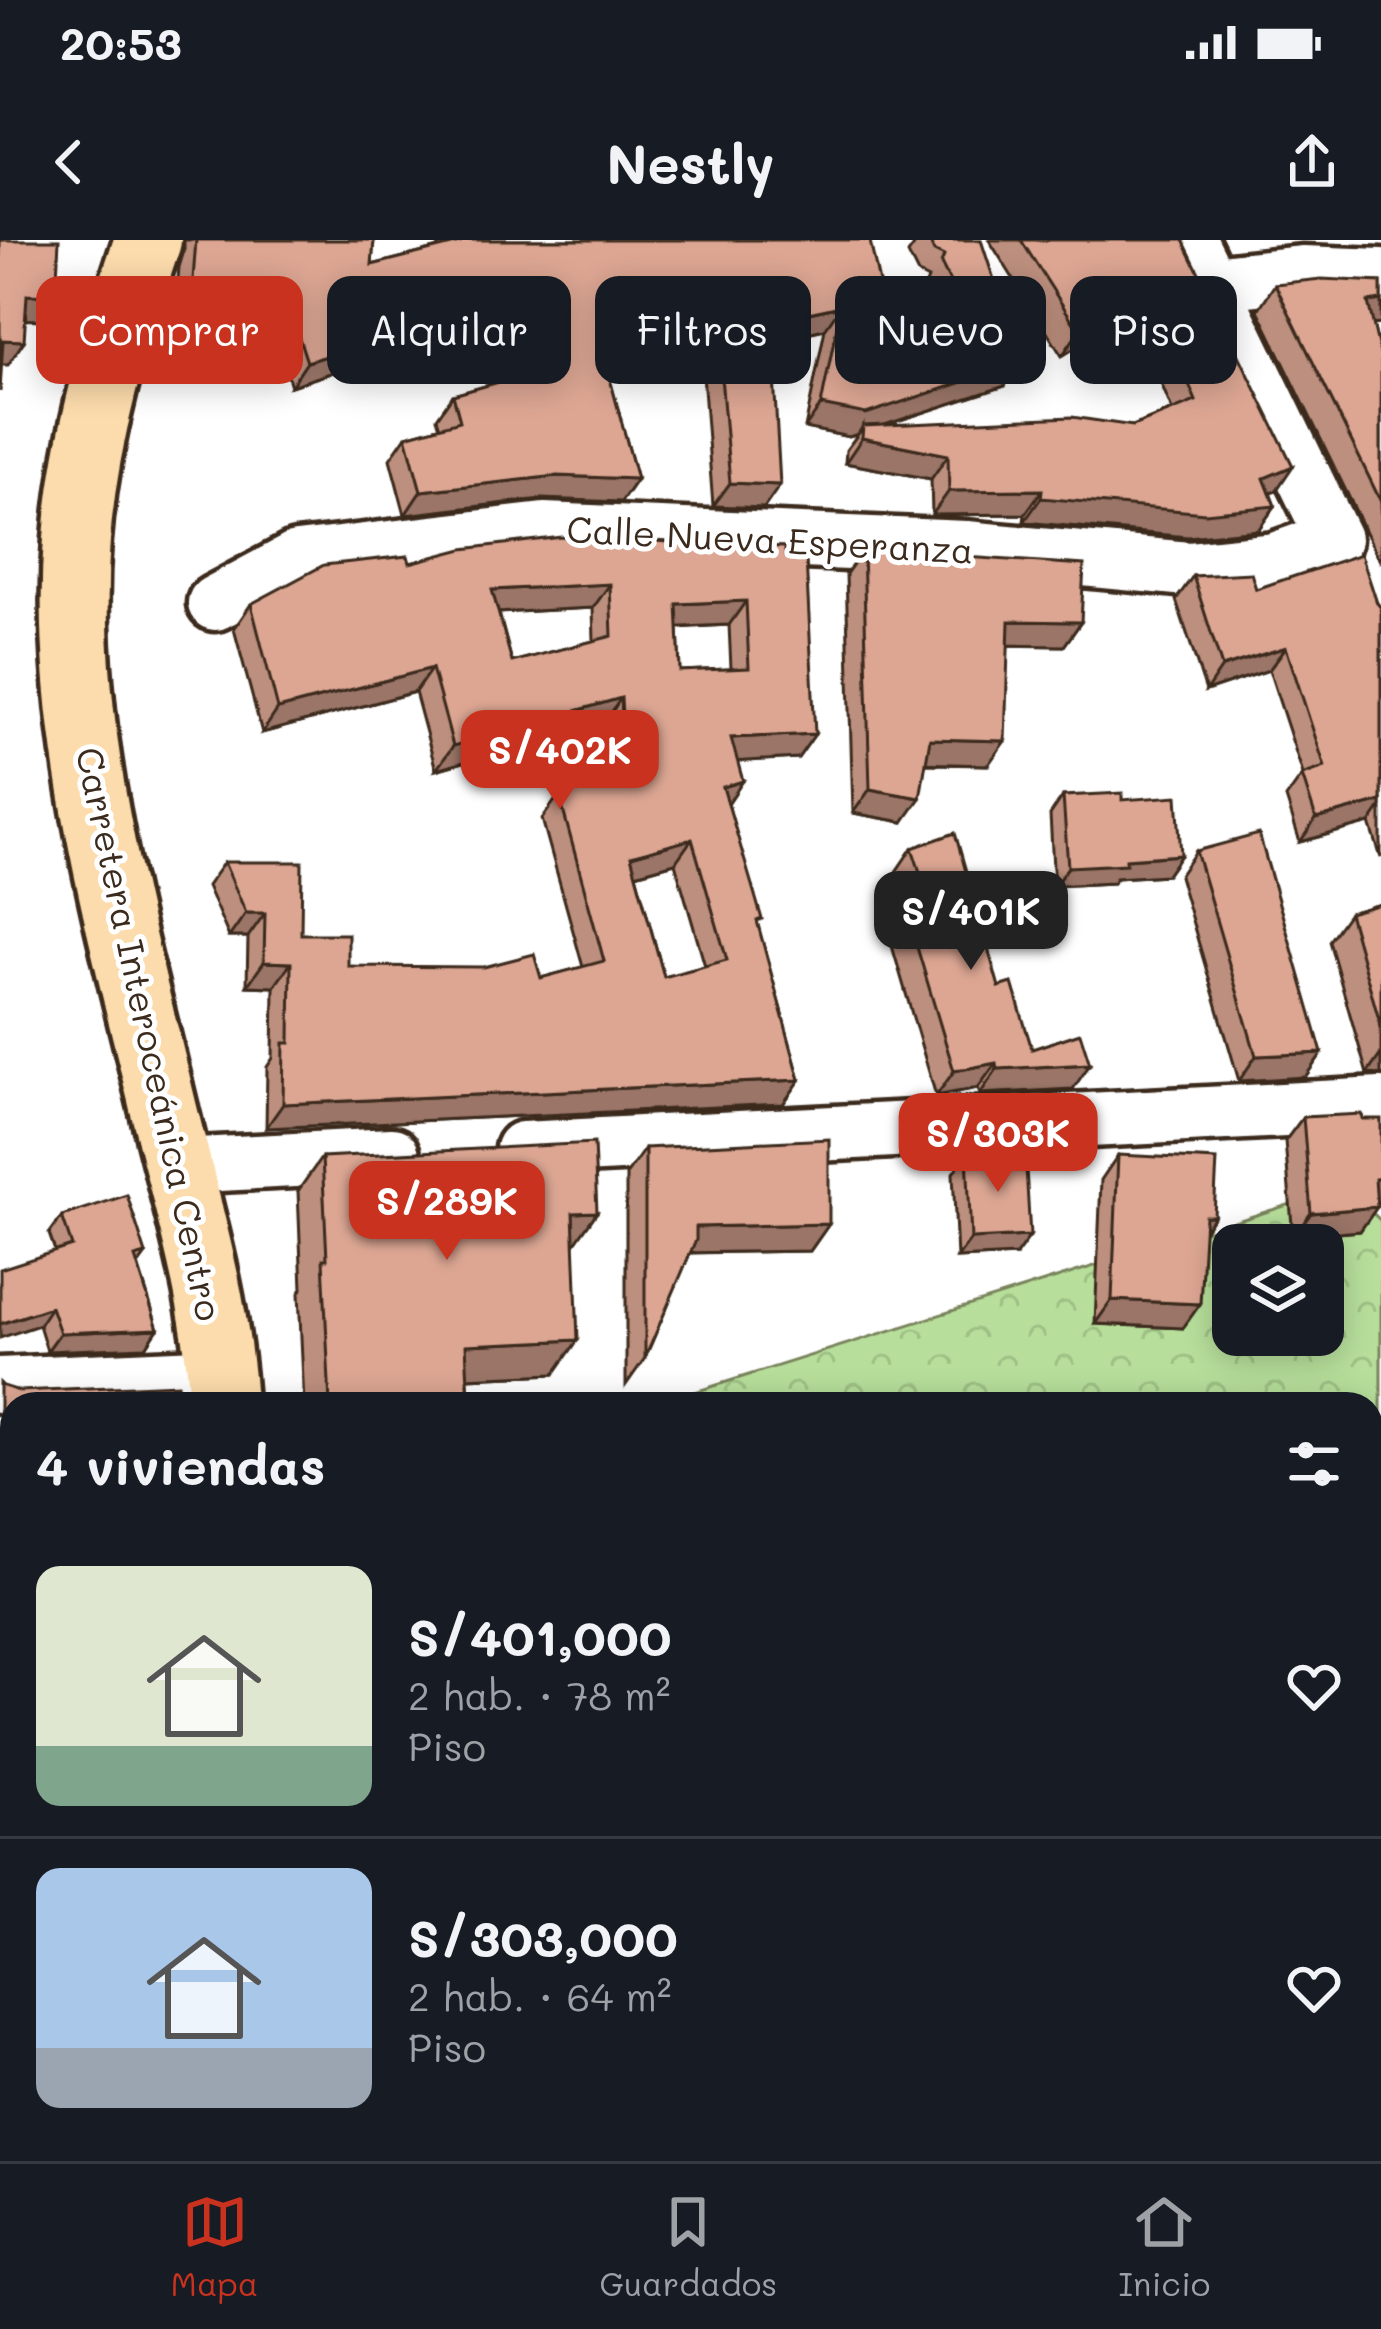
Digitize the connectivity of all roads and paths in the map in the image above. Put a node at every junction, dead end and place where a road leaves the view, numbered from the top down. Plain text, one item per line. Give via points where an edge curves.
1 (148, 240) edge
2 (1201, 261) edge
3 (1381, 276) edge
4 (215, 603) dead end
5 (1381, 1105) edge
6 (179, 1166) junction
7 (0, 1385) edge
8 (222, 1389) edge

1 - 6 highway, Carretera Interoceánica Centro via 88,448 76,542 77,648 87,766
2 - 3 street
2 - 4 street, Calle Nueva Esperanza via 1334,539 1274,560 1188,568 965,548 544,530 297,559
5 - 6 street
6 - 8 highway, Carretera Interoceánica Centro
7 - 8 street

